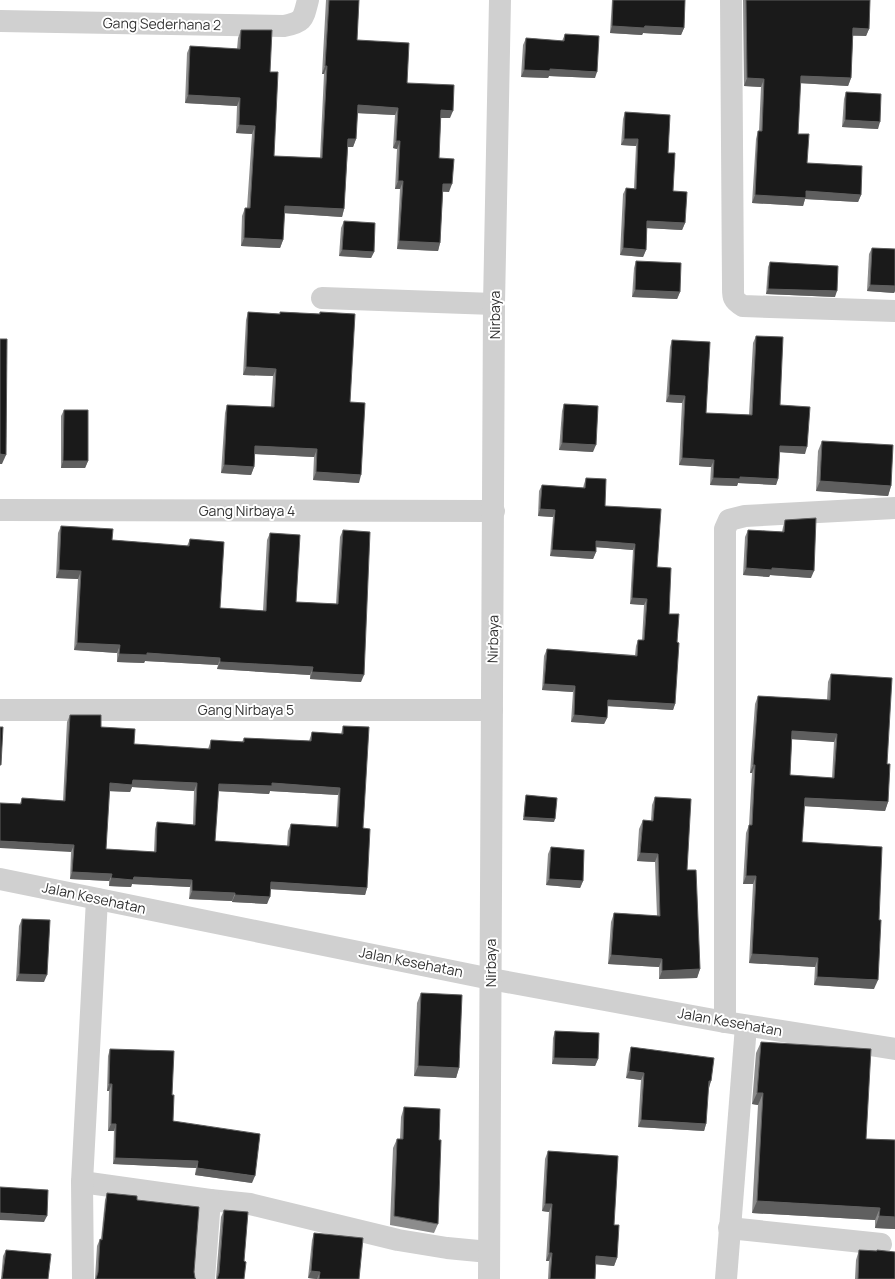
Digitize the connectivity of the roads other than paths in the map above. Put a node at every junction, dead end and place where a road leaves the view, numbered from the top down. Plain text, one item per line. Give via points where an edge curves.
1 (308, 0) edge
2 (500, 0) edge
3 (731, 0) edge
4 (0, 22) edge
5 (322, 298) dead end
6 (494, 304) junction
7 (895, 311) edge
8 (895, 508) edge
9 (0, 510) edge
10 (494, 511) junction
11 (0, 710) edge
12 (492, 710) junction
13 (0, 879) edge
14 (97, 899) junction
15 (491, 978) junction
16 (725, 1022) junction
17 (746, 1026) junction
18 (895, 1049) edge
19 (82, 1182) junction
20 (210, 1200) junction
21 (729, 1228) junction
22 (881, 1244) dead end
23 (489, 1252) junction
24 (83, 1279) edge
25 (204, 1279) edge
26 (489, 1279) edge
27 (726, 1279) edge

1 - 4 street, Gang Sederhana 2 via 304,17 296,24 284,26
2 - 6 street, Nirbaya
3 - 7 street via 733,296 736,302 743,306
5 - 6 street
6 - 10 street, Nirbaya
8 - 16 street via 745,516 729,520 725,529
9 - 10 street, Gang Nirbaya 4
10 - 12 street, Nirbaya
11 - 12 street, Gang Nirbaya 5
12 - 15 street, Nirbaya
13 - 14 street, Jalan Kesehatan
14 - 15 street, Jalan Kesehatan
14 - 19 street
15 - 16 street, Jalan Kesehatan
15 - 23 street, Nirbaya
16 - 17 street, Jalan Kesehatan
17 - 18 street, Jalan Kesehatan
17 - 21 street
19 - 20 street
19 - 24 street
20 - 23 street via 250,1204 398,1240
20 - 25 street
21 - 22 street
21 - 27 street
23 - 26 street, Nirbaya

